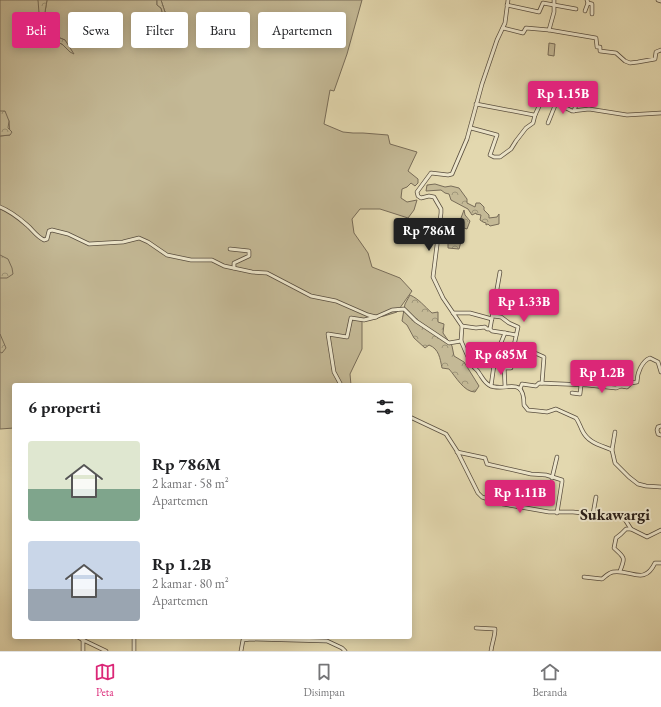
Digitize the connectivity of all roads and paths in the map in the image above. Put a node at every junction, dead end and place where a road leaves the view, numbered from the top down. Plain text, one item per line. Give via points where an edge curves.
1 (508, 0) edge
2 (658, 0) edge
3 (588, 1) edge
4 (661, 1) edge
5 (554, 2) edge
6 (508, 5) junction
7 (576, 9) dead end
8 (585, 11) dead end
9 (592, 14) dead end
10 (502, 28) junction
11 (549, 30) junction
12 (661, 50) edge
13 (578, 99) dead end
14 (556, 103) junction
15 (476, 104) junction
16 (574, 111) junction
17 (661, 113) edge
18 (535, 115) junction
19 (548, 122) dead end
20 (471, 128) junction
21 (0, 207) edge
22 (230, 248) dead end
23 (234, 268) junction
24 (500, 272) dead end
25 (452, 313) junction
26 (376, 317) junction
27 (492, 317) junction
28 (462, 326) junction
29 (490, 329) junction
30 (505, 333) junction
31 (516, 335) junction
32 (461, 341) junction
33 (514, 345) junction
34 (470, 360) junction
35 (498, 360) junction
36 (495, 364) junction
37 (504, 368) junction
38 (661, 372) edge
39 (340, 383) edge
40 (542, 383) junction
41 (581, 385) junction
42 (491, 386) junction
43 (505, 386) junction
44 (520, 389) junction
45 (572, 394) dead end
46 (412, 418) edge
47 (661, 426) edge
48 (615, 432) dead end
49 (661, 435) edge
50 (612, 450) junction
51 (457, 452) junction
52 (557, 457) dead end
53 (552, 478) junction
54 (661, 487) edge
55 (596, 497) dead end
56 (557, 513) junction
57 (593, 514) junction
58 (631, 529) junction
59 (661, 530) edge
60 (661, 563) edge
61 (620, 571) junction
62 (584, 576) dead end
63 (476, 628) dead end
64 (83, 639) edge
65 (85, 639) edge
66 (134, 639) dead end
67 (83, 651) edge
68 (106, 651) edge
69 (134, 651) edge
70 (241, 651) edge
71 (344, 651) edge
72 (491, 651) edge

1 - 6 street
2 - 4 street
3 - 8 street
3 - 9 street via 592,4
5 - 6 street via 542,3 539,12
5 - 7 street
5 - 11 street
6 - 10 street
10 - 11 street via 523,33 526,28
10 - 15 street
11 - 12 street via 598,38 597,47 600,51 616,53 628,62 655,59 656,52
13 - 16 street
14 - 16 street
14 - 18 street via 541,100
14 - 19 street
15 - 18 street
15 - 20 street
16 - 17 street via 589,109 627,115
18 - 20 street via 533,123 526,128 512,148 500,157 490,155 498,135
20 - 25 street via 452,174 431,173 418,192 420,198 434,197 441,209 433,277
21 - 23 street via 14,214 44,240 52,230 89,244 120,243 139,238 170,256 212,260 222,266
22 - 23 street via 250,253 245,259 234,263
23 - 26 street via 266,274 311,296 336,301
24 - 27 street
25 - 27 street
25 - 28 street
26 - 32 street via 392,310 404,309 416,321 449,343
26 - 39 street via 364,320 351,318 347,337 328,334 334,372
27 - 29 street
27 - 31 street via 500,316 509,324 517,326
28 - 29 street via 484,326
28 - 32 street
29 - 30 street
30 - 31 street
30 - 35 street
31 - 33 street
32 - 34 street
33 - 37 street via 511,368
33 - 40 street via 526,346 544,357
34 - 36 street
34 - 42 street via 483,380
35 - 36 street
35 - 37 street
36 - 42 street
37 - 43 street
38 - 41 street via 658,362 650,358 638,372 637,382 627,387
40 - 41 street
40 - 44 street via 537,386 522,384
41 - 45 street via 580,394
42 - 43 street
43 - 44 street
44 - 50 street via 523,392 525,408 547,412 556,410 576,418 588,439
46 - 51 street via 446,434
47 - 49 street via 657,430
48 - 50 street
50 - 54 street via 614,463 638,484
51 - 53 street via 486,458 487,464
51 - 56 street via 482,497 503,504
52 - 53 street
53 - 56 street via 562,481
55 - 57 street
56 - 57 street
57 - 58 street via 624,518
58 - 59 street via 648,537
58 - 61 street via 626,529 615,539 614,548 623,557
60 - 61 street via 655,563 646,574
61 - 62 street via 609,574 602,580
63 - 72 street via 495,629
64 - 67 street
65 - 68 street
66 - 69 street
70 - 71 street via 243,640 251,639 327,641

